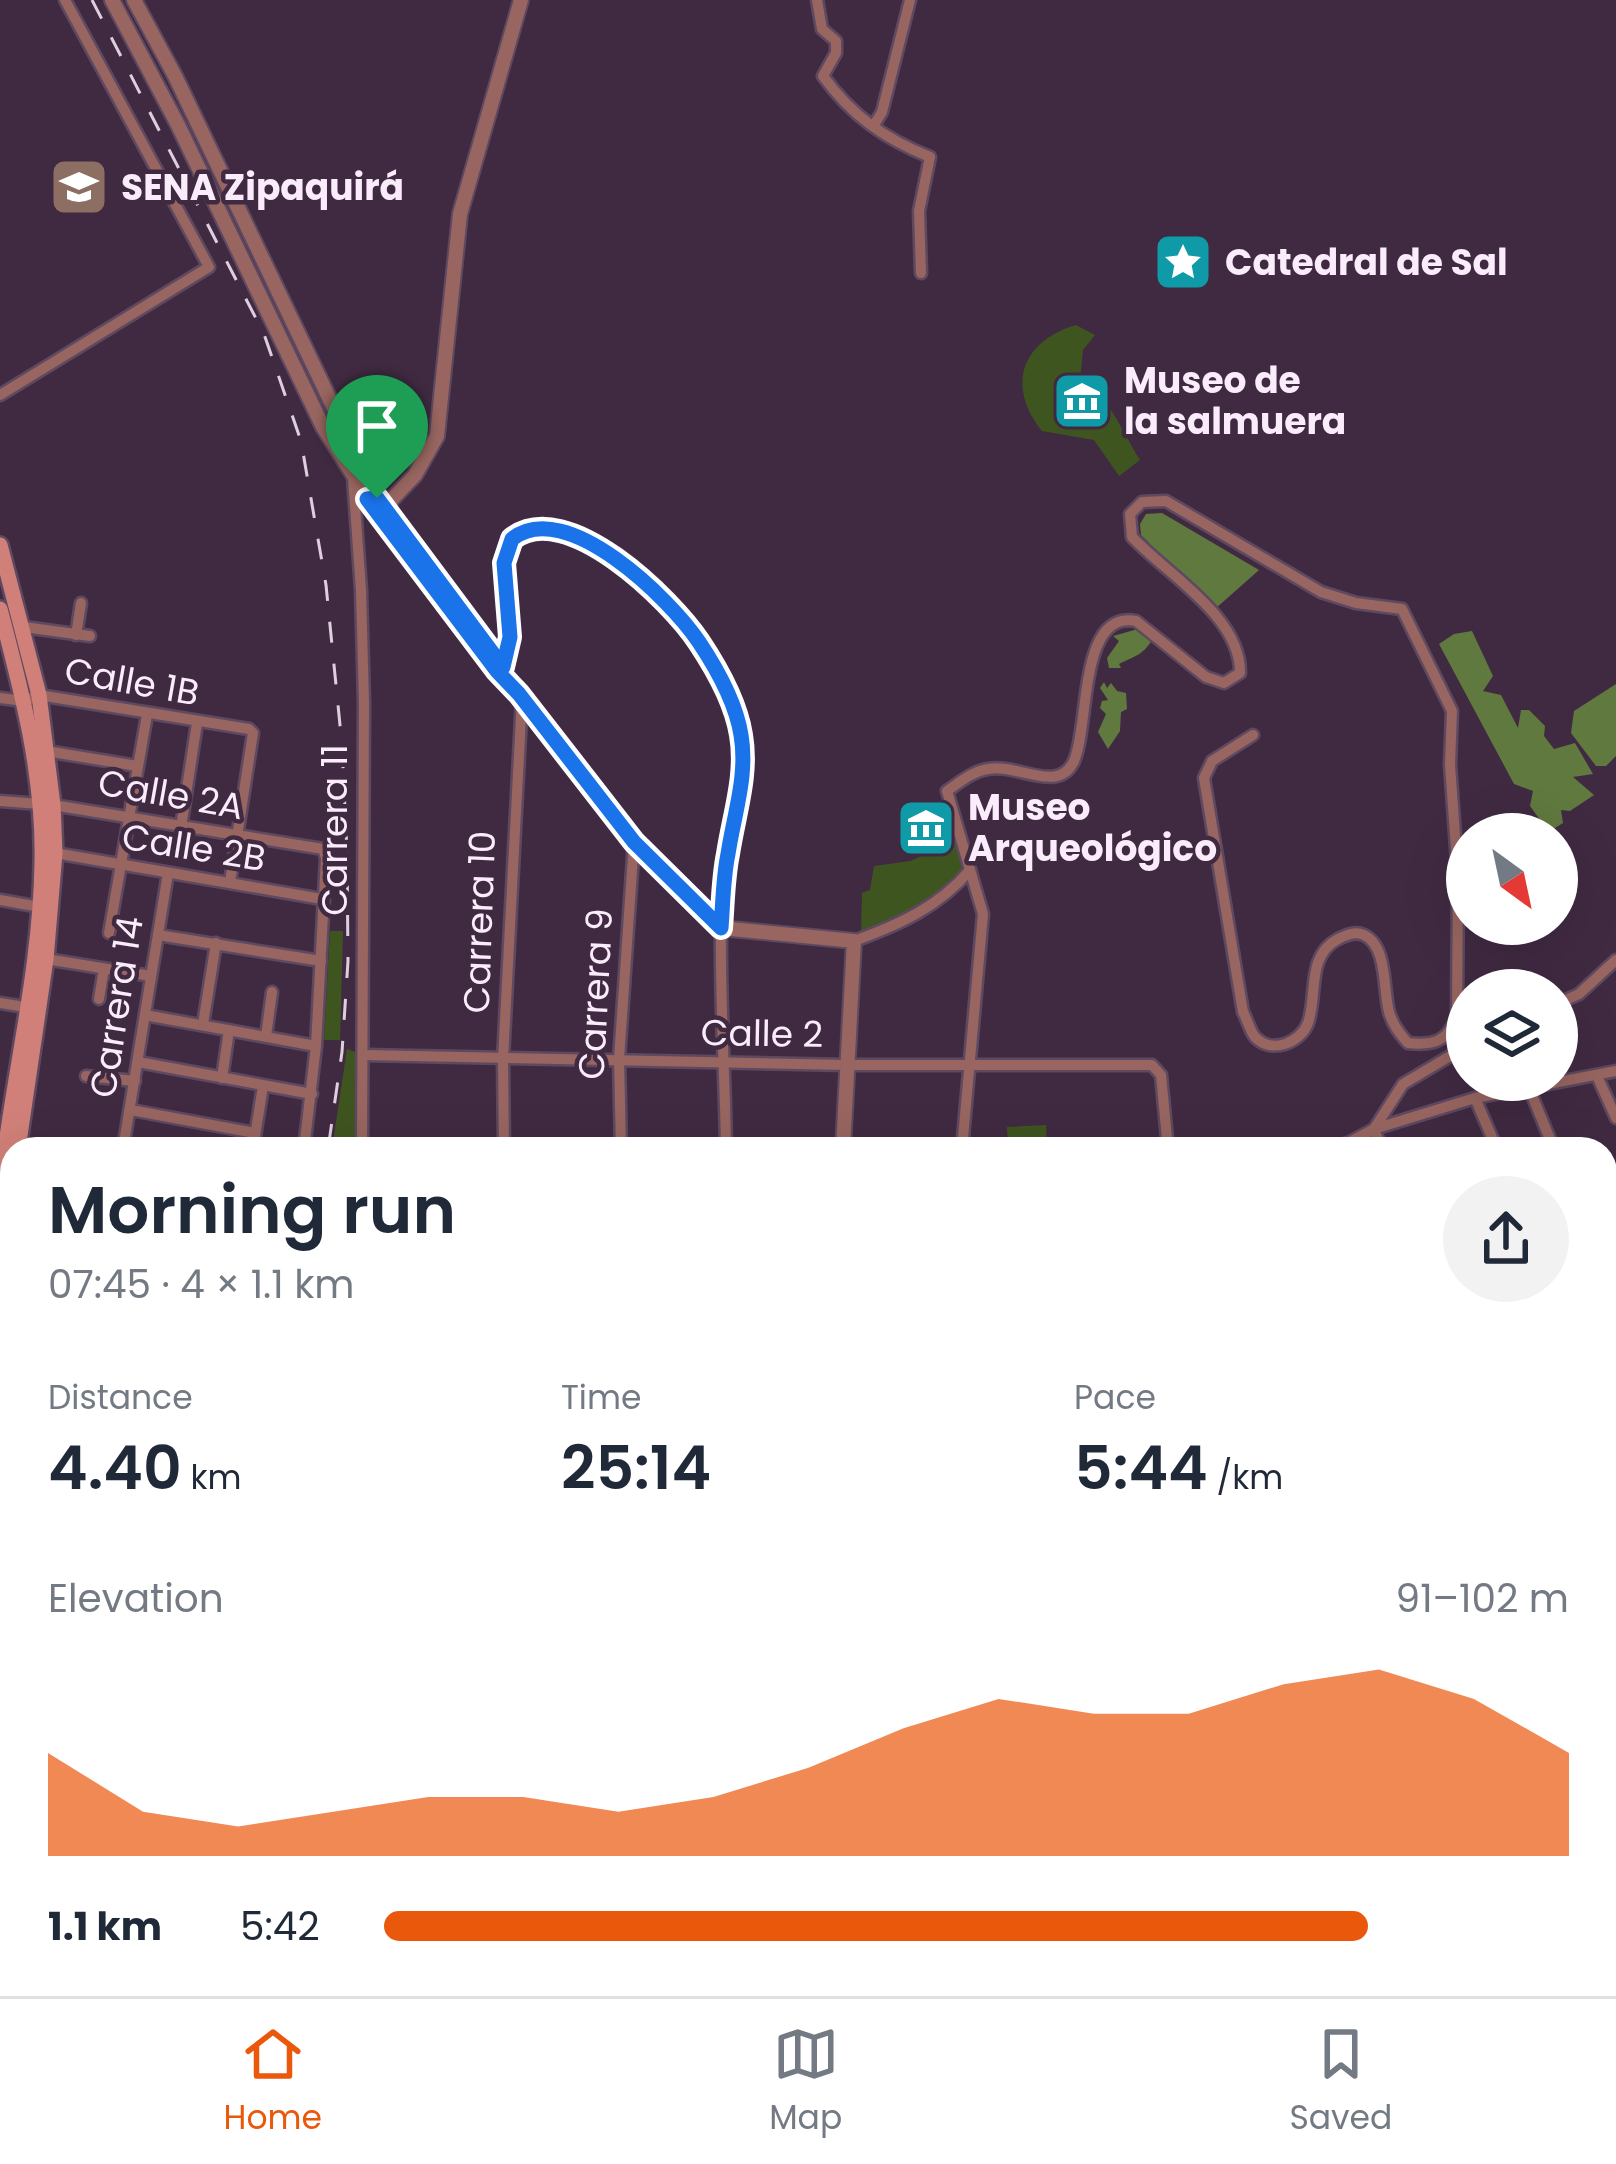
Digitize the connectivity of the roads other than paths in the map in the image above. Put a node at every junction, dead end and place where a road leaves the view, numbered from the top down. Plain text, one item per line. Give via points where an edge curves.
1 (65, 0) edge
2 (112, 0) edge
3 (134, 0) edge
4 (521, 0) edge
5 (817, 0) edge
6 (910, 0) edge
7 (874, 125) junction
8 (921, 273) dead end
9 (0, 395) edge
10 (359, 477) junction
11 (376, 505) junction
12 (353, 510) junction
13 (0, 545) edge
14 (81, 603) dead end
15 (0, 609) edge
16 (24, 627) junction
17 (503, 667) junction
18 (521, 696) junction
19 (0, 698) edge
20 (32, 698) junction
21 (147, 715) junction
22 (197, 723) junction
23 (1253, 735) dead end
24 (46, 751) junction
25 (137, 766) junction
26 (0, 801) edge
27 (46, 805) junction
28 (130, 818) junction
29 (181, 827) junction
30 (236, 836) junction
31 (634, 842) junction
32 (55, 853) junction
33 (121, 865) junction
34 (970, 870) junction
35 (168, 873) junction
36 (230, 883) junction
37 (955, 889) junction
38 (977, 896) junction
39 (322, 899) junction
40 (0, 900) edge
41 (40, 907) junction
42 (721, 928) junction
43 (109, 933) dead end
44 (158, 935) junction
45 (854, 941) junction
46 (216, 944) junction
47 (46, 959) junction
48 (1616, 960) edge
49 (321, 961) junction
50 (104, 969) junction
51 (151, 976) junction
52 (272, 992) dead end
53 (1578, 994) edge
54 (99, 1000) dead end
55 (0, 1003) edge
56 (26, 1007) junction
57 (145, 1015) junction
58 (203, 1024) junction
59 (229, 1030) junction
60 (266, 1036) junction
61 (316, 1046) junction
62 (365, 1055) junction
63 (1446, 1058) edge
64 (503, 1059) junction
65 (619, 1059) junction
66 (138, 1062) junction
67 (724, 1063) junction
68 (847, 1065) junction
69 (971, 1066) junction
70 (1616, 1072) edge
71 (86, 1076) dead end
72 (1598, 1076) junction
73 (222, 1078) junction
74 (1578, 1079) edge
75 (135, 1081) junction
76 (263, 1086) junction
77 (312, 1094) junction
78 (1465, 1101) edge
79 (1476, 1101) edge
80 (1534, 1101) edge
81 (131, 1110) junction
82 (1616, 1118) edge
83 (1374, 1129) junction
84 (255, 1133) junction
85 (12, 1137) edge
86 (14, 1137) edge
87 (125, 1137) edge
88 (254, 1137) edge
89 (306, 1137) edge
90 (362, 1137) edge
91 (504, 1137) edge
92 (621, 1137) edge
93 (726, 1137) edge
94 (844, 1137) edge
95 (963, 1137) edge
96 (1166, 1137) edge
97 (1360, 1137) edge
98 (1377, 1137) edge
99 (1492, 1137) edge
100 (1549, 1137) edge

1 - 9 street via 209,267
2 - 10 street via 323,427
3 - 10 street
4 - 11 street via 460,214 437,436 415,476
5 - 7 street via 822,29 836,41 824,76 844,105
6 - 7 street
7 - 8 street via 930,157 919,211
10 - 11 street
10 - 12 street, Carrera 11
11 - 12 street
11 - 17 street
11 - 18 street
12 - 62 street, Carrera 11 via 362,613
13 - 16 main road
14 - 16 street via 83,636
15 - 20 main road
16 - 20 main road
17 - 18 street
17 - 42 street via 510,637 504,563 512,539 525,532 549,530 604,548 698,640 736,710 742,739
18 - 31 street
18 - 64 street, Carrera 10
19 - 20 street, Calle 1B
20 - 21 street, Calle 1B
20 - 24 main road
20 - 27 main road
21 - 22 street, Calle 1B
21 - 25 street
22 - 29 street
22 - 30 street, Calle 1B via 253,733
23 - 34 street via 1212,760 1204,778 1243,1012 1255,1036 1267,1045 1298,1039 1322,954 1351,933 1375,944 1396,1030 1408,1043 1439,1042 1457,1015 1458,876 1452,711 1438,680 1398,606 1321,592 1166,501 1142,502 1130,514 1132,537 1214,614 1240,654 1240,673 1224,683 1206,677 1136,621 1111,625 1097,640 1078,745 1063,776 986,769 947,791
24 - 25 street
24 - 27 main road
25 - 28 street
26 - 27 street, Calle 2A
27 - 28 street, Calle 2A
27 - 32 main road
27 - 41 main road
28 - 29 street, Calle 2A
28 - 33 street
29 - 30 street, Calle 2A
30 - 36 street
30 - 39 street, Calle 2A via 323,849
31 - 42 street
31 - 65 street, Carrera 9
32 - 33 street, Calle 2B
32 - 47 main road
33 - 35 street, Calle 2B
33 - 43 street
34 - 37 street
34 - 38 street
35 - 36 street, Calle 2B
35 - 44 street, Carrera 14
36 - 39 street, Calle 2B
37 - 38 street
37 - 45 street via 904,923
38 - 69 street
39 - 49 street
40 - 41 street
41 - 56 main road
42 - 45 street
42 - 67 street
44 - 46 street
44 - 51 street, Carrera 14
45 - 68 street
46 - 49 street
46 - 58 street
47 - 50 street
47 - 86 main road
48 - 53 street
49 - 61 street
50 - 51 street
50 - 54 street
51 - 57 street, Carrera 14
52 - 60 street
55 - 56 street
56 - 85 main road
57 - 58 street
57 - 66 street, Carrera 14
58 - 59 street
59 - 60 street
59 - 73 street
60 - 61 street
61 - 77 street
62 - 64 street, Calle 2
62 - 90 street, Carrera 11
63 - 83 street via 1403,1084
64 - 65 street, Calle 2
64 - 91 street, Carrera 10
65 - 67 street, Calle 2
65 - 92 street, Carrera 9
66 - 73 street
66 - 75 street, Carrera 14
67 - 68 street, Calle 2
67 - 93 street
68 - 69 street, Calle 2
68 - 94 street
69 - 95 street
69 - 96 street, Calle 2 via 1157,1067
70 - 72 street
71 - 75 street
72 - 74 street
72 - 82 street
73 - 76 street
75 - 81 street, Carrera 14
76 - 77 street
76 - 84 street
77 - 89 street
78 - 83 street
79 - 99 street
80 - 100 street
81 - 84 street
81 - 87 street, Carrera 14
83 - 97 street
83 - 98 street
84 - 88 street

